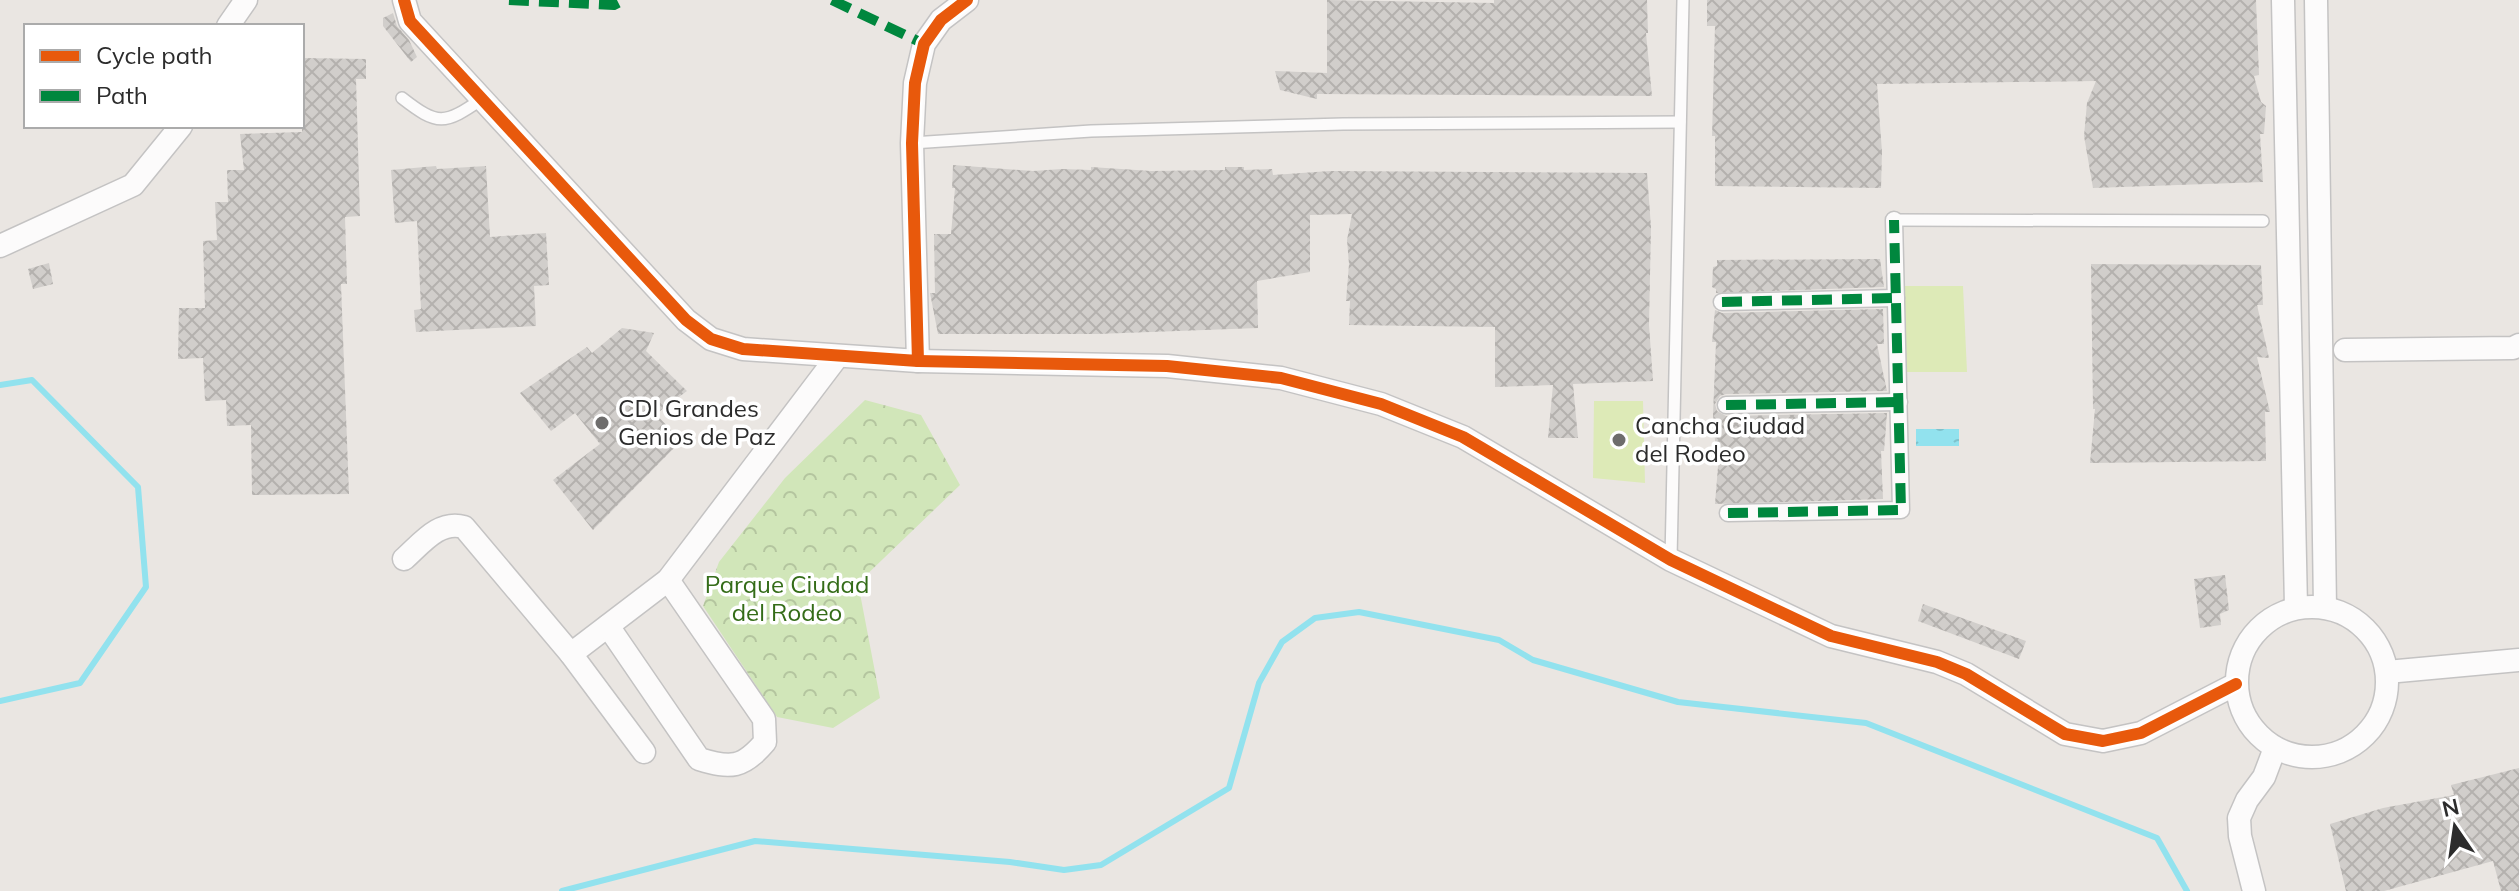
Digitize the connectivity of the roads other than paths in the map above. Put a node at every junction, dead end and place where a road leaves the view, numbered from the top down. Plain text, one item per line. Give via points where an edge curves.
1 (246, 0) edge
2 (404, 0) edge
3 (967, 0) edge
4 (1683, 0) edge
5 (2283, 0) edge
6 (2316, 0) edge
7 (229, 24) edge
8 (402, 98) dead end
9 (482, 99) junction
10 (1680, 122) junction
11 (179, 128) edge
12 (912, 143) junction
13 (1894, 220) joint
14 (2263, 221) dead end
15 (0, 246) edge
16 (1896, 298) junction
17 (1722, 302) dead end
18 (2519, 345) edge
19 (2345, 350) dead end
20 (837, 357) junction
21 (918, 361) junction
22 (1899, 402) junction
23 (1726, 405) dead end
24 (1728, 513) dead end
25 (404, 559) dead end
26 (1671, 560) junction
27 (668, 580) junction
28 (2296, 607) junction
29 (2325, 607) junction
30 (608, 626) junction
31 (571, 654) junction
32 (2519, 660) edge
33 (2387, 672) junction
34 (2236, 684) junction
35 (2275, 748) junction
36 (644, 752) dead end
37 (2254, 891) edge

1 - 7 street
2 - 9 street via 410,21
3 - 12 street via 941,20 924,44 915,83
4 - 10 lane
5 - 28 street
6 - 29 street
8 - 9 lane via 438,120
9 - 20 street via 686,320 711,339 743,349
10 - 12 lane via 1343,124 1091,131
10 - 26 lane
11 - 15 street via 133,185
12 - 21 street
13 - 14 lane
13 - 16 street
16 - 17 street
16 - 22 street
18 - 19 street
20 - 21 street
20 - 27 street
21 - 26 street via 1167,366 1281,378 1367,400 1463,437
22 - 23 street
22 - 24 street via 1901,510
25 - 31 street via 440,528 464,527
26 - 34 street via 1831,636 1966,674 2065,734 2103,741 2141,733
27 - 30 street
27 - 30 street via 764,719 765,742 750,759 724,767 699,759
28 - 29 street
28 - 34 street via 2254,634 2240,658
29 - 33 street via 2348,615 2367,630
30 - 31 street
31 - 36 street
32 - 33 street
33 - 35 street via 2386,700 2374,725 2354,745 2329,756 2301,757
34 - 35 street via 2241,710 2255,732
35 - 37 street via 2239,818

